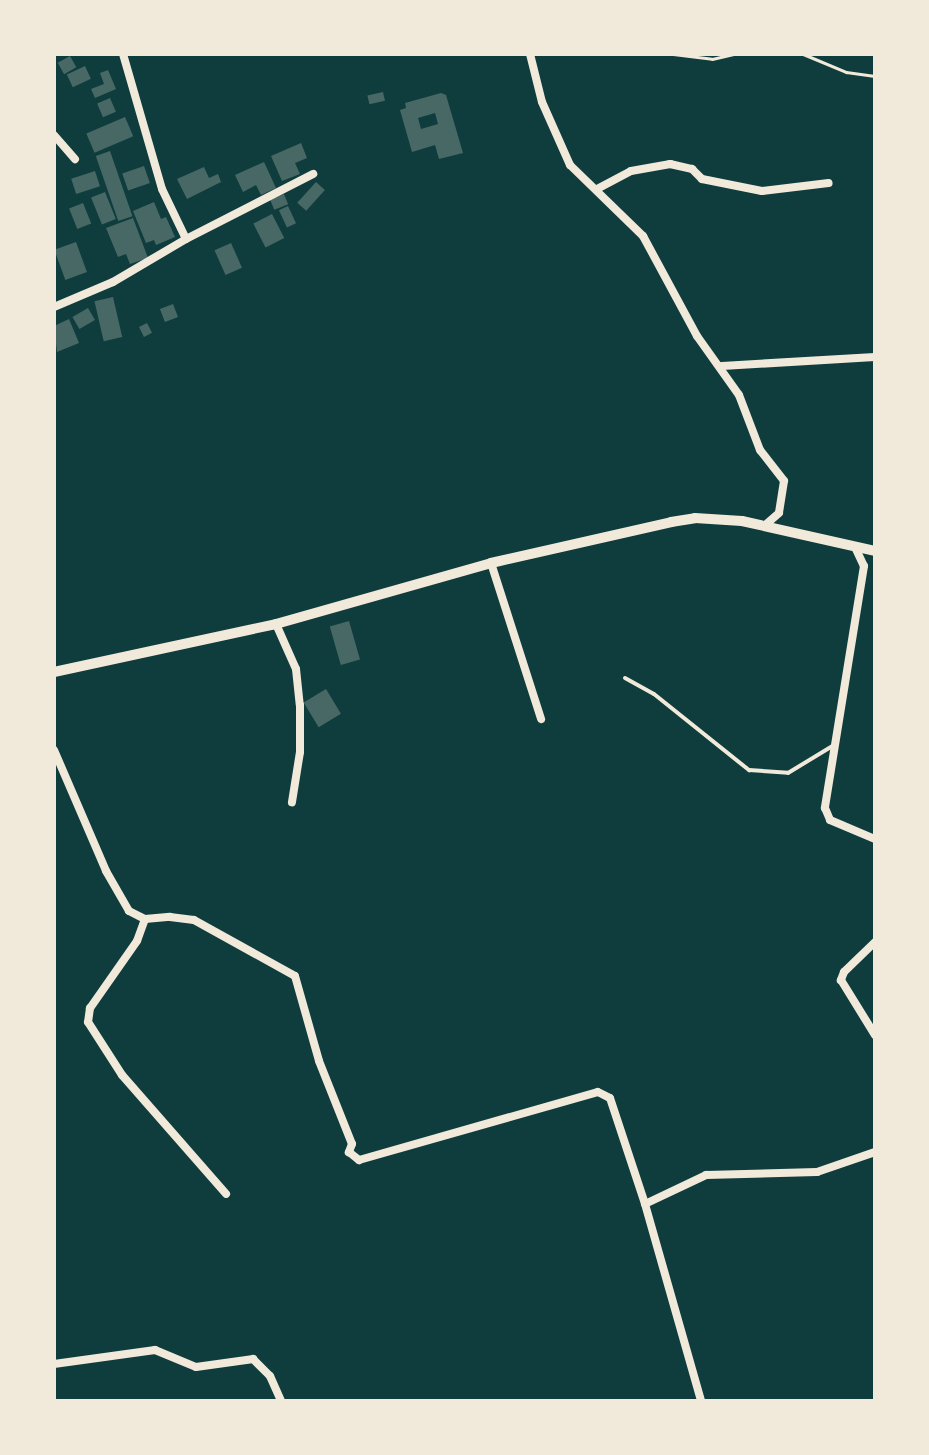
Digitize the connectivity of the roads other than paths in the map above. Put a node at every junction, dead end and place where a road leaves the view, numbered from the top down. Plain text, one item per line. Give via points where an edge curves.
1 (123, 54) edge
2 (530, 54) edge
3 (54, 135) edge
4 (75, 159) dead end
5 (313, 174) dead end
6 (829, 183) dead end
7 (597, 189) junction
8 (186, 239) junction
9 (54, 307) edge
10 (875, 357) edge
11 (722, 366) junction
12 (764, 526) junction
13 (855, 547) junction
14 (875, 551) edge
15 (491, 563) junction
16 (276, 624) junction
17 (54, 672) edge
18 (625, 678) dead end
19 (541, 719) dead end
20 (836, 744) junction
21 (54, 750) edge
22 (292, 802) dead end
23 (875, 839) edge
24 (145, 919) junction
25 (875, 942) edge
26 (875, 1035) edge
27 (875, 1152) edge
28 (226, 1194) dead end
29 (645, 1204) junction
30 (54, 1364) edge
31 (281, 1401) edge
32 (701, 1401) edge

1 - 8 street via 162,189
2 - 7 street via 562,150 570,165
3 - 4 street
5 - 8 street
6 - 7 street via 762,191 702,179 692,169 670,164 631,171
7 - 11 street via 643,236 697,336
8 - 9 street via 113,282
10 - 11 street
11 - 12 street via 760,450 784,481 779,513
12 - 13 street
12 - 15 street via 718,518 671,522
13 - 14 street
13 - 20 street via 864,566
15 - 16 street
15 - 19 street
16 - 17 street
16 - 22 street via 296,669 300,705
18 - 20 lane via 654,694 749,770 788,773
20 - 23 street via 825,813
21 - 24 street via 115,889 129,911
24 - 28 street via 137,941 90,1008 88,1022 122,1075
24 - 29 street via 194,920 295,976 319,1061 352,1144 349,1152 359,1160 598,1092 610,1098
25 - 26 street via 841,980
27 - 29 street via 823,1172 706,1175
29 - 32 street
30 - 31 street via 155,1350 196,1367 253,1359 270,1376

